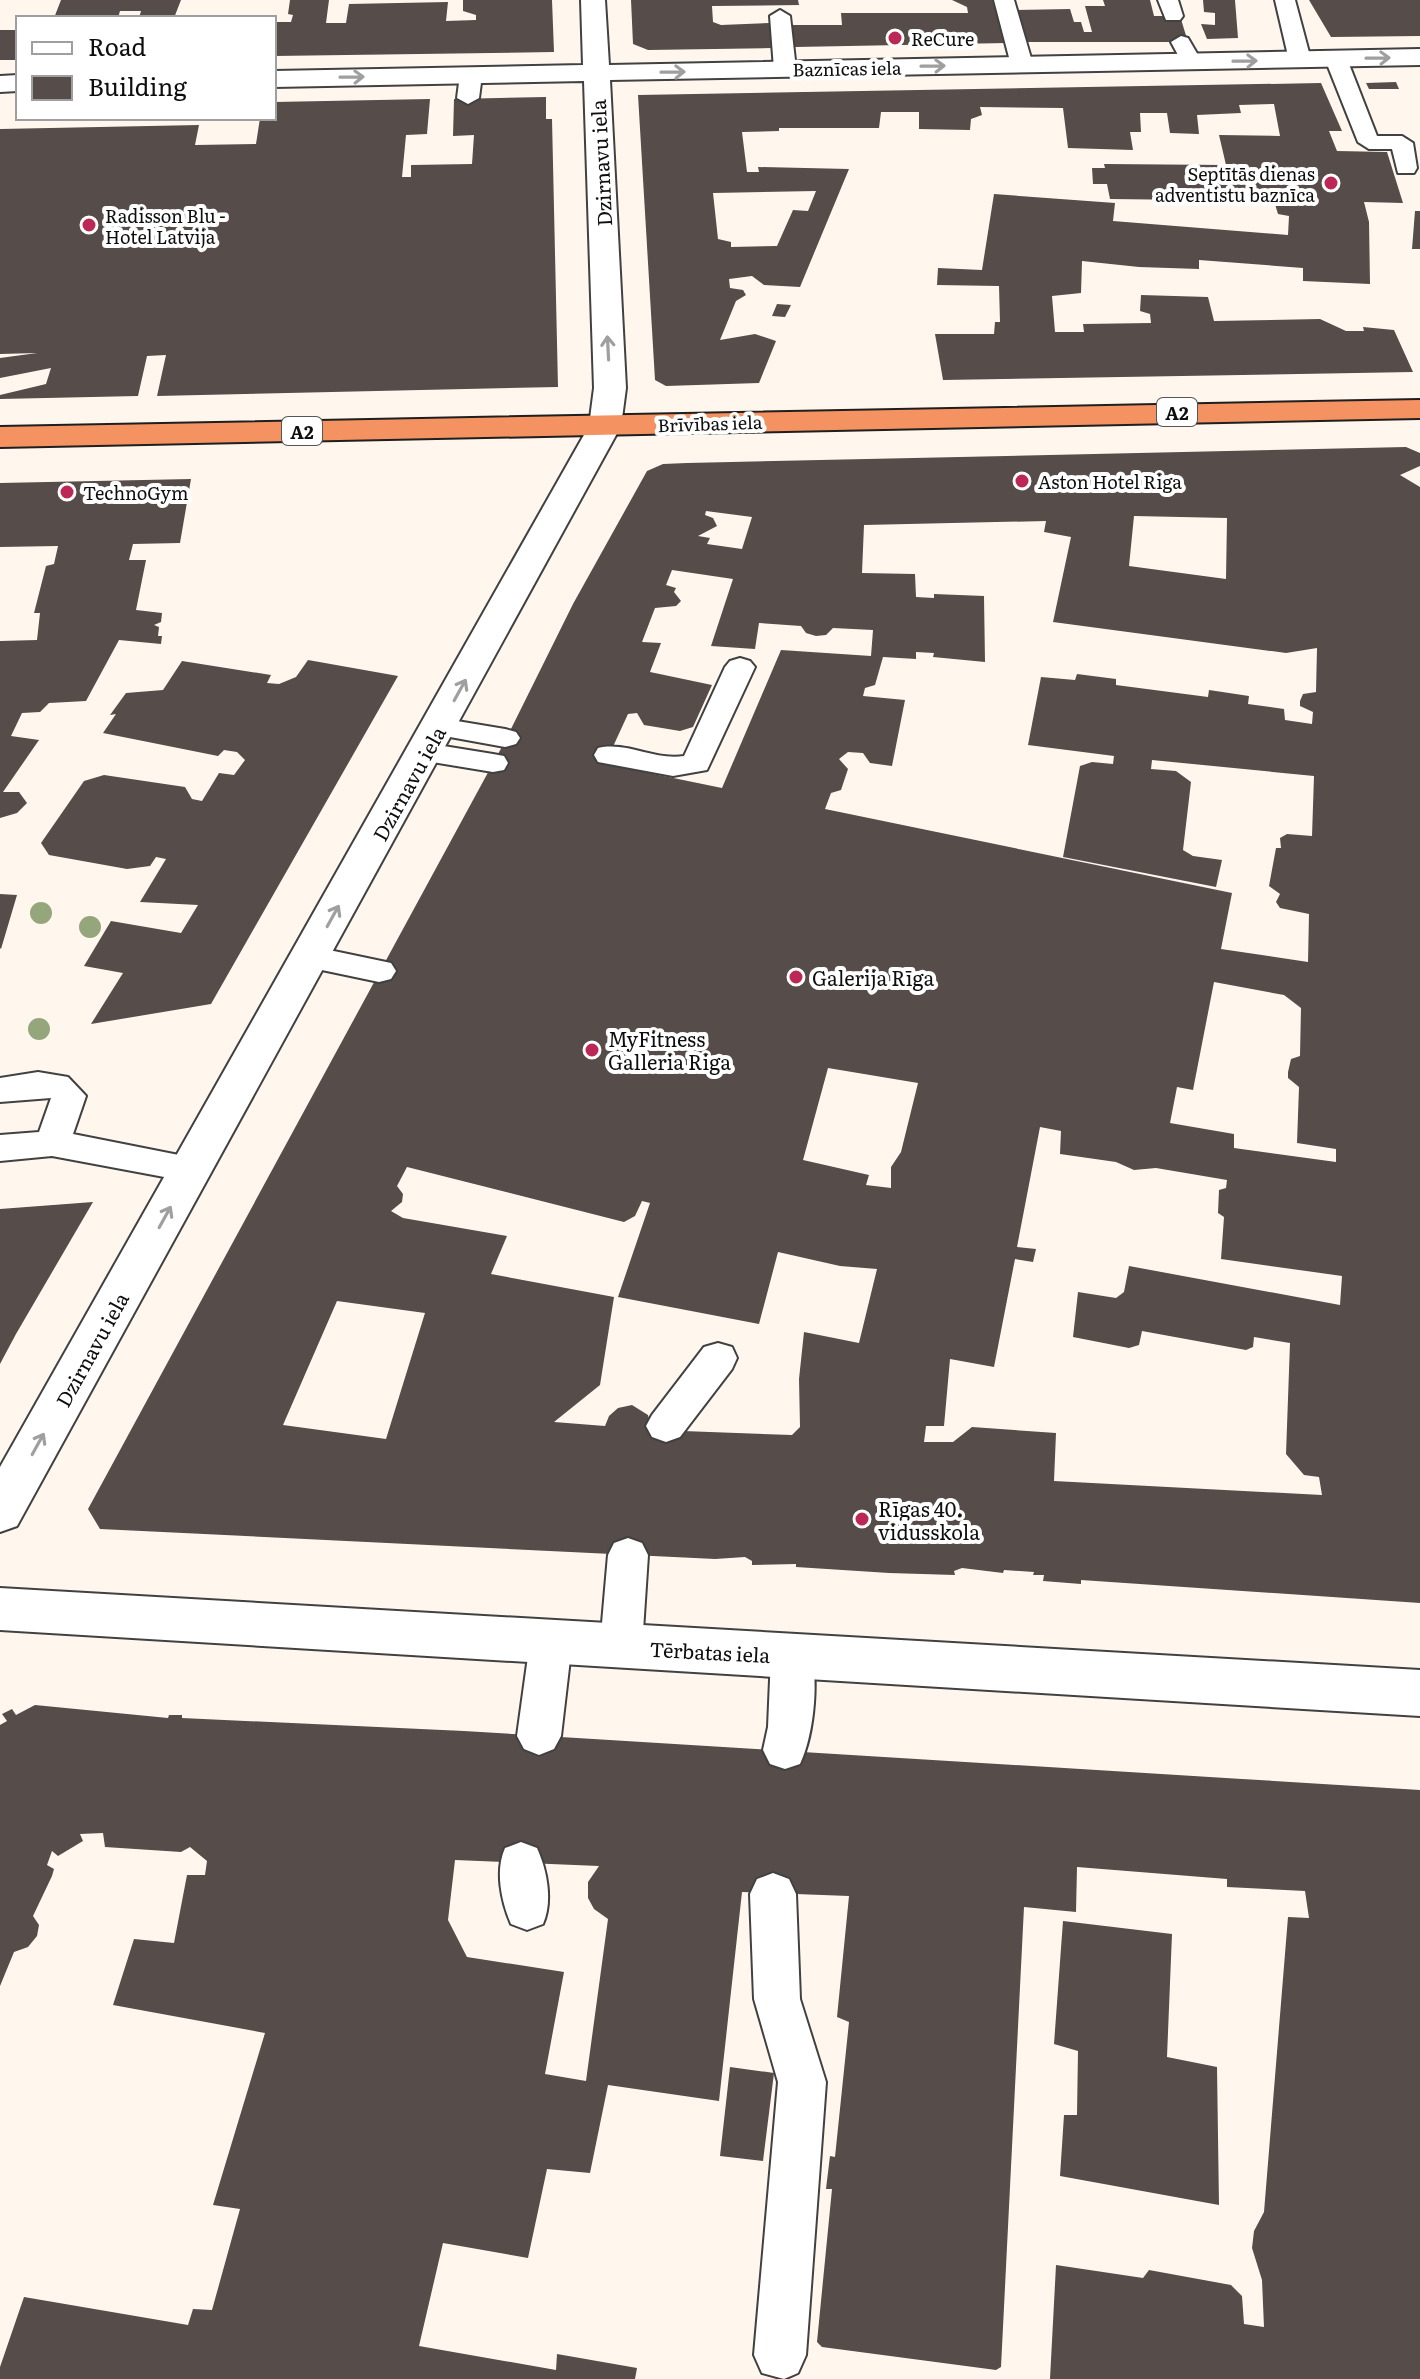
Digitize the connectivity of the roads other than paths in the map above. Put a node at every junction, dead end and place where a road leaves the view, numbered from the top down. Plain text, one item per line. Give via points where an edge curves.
1 (593, 0) edge
2 (1004, 0) edge
3 (1285, 0) edge
4 (780, 16) dead end
5 (1336, 59) junction
6 (1300, 60) junction
7 (1419, 60) edge
8 (1022, 65) junction
9 (785, 69) junction
10 (595, 73) junction
11 (276, 79) edge
12 (1406, 168) dead end
13 (1420, 409) edge
14 (605, 426) junction
15 (0, 437) edge
16 (740, 667) dead end
17 (432, 740) junction
18 (499, 750) dead end
19 (609, 755) dead end
20 (310, 957) junction
21 (379, 971) dead end
22 (0, 1090) edge
23 (52, 1143) junction
24 (0, 1148) edge
25 (191, 1169) junction
26 (718, 1358) dead end
27 (666, 1426) dead end
28 (0, 1512) edge
29 (628, 1555) dead end
30 (0, 1609) edge
31 (551, 1642) junction
32 (621, 1646) junction
33 (792, 1656) junction
34 (1420, 1693) edge
35 (539, 1736) dead end
36 (785, 1750) dead end
37 (521, 1862) dead end
38 (773, 1894) dead end
39 (527, 1909) dead end
40 (780, 2355) dead end

1 - 10 street, Dzirnavu iela
2 - 8 lane
3 - 6 lane
4 - 9 lane
5 - 6 street, Baznīcas iela
5 -> 7 street, Baznīcas iela
5 - 12 lane via 1369,142 1402,143
8 -> 6 street, Baznīcas iela via 1186,52
9 -> 8 street, Baznīcas iela
10 -> 9 street, Baznīcas iela
11 -> 10 street, Baznīcas iela via 469,87
14 -> 10 street, Dzirnavu iela via 610,388
13 - 14 highway, Brīvības iela / A2
14 - 15 highway, Brīvības iela / A2
17 -> 14 street, Dzirnavu iela
16 - 19 lane via 696,763 673,767
17 - 18 lane
20 -> 17 street, Dzirnavu iela
20 - 21 lane
20 - 25 street, Dzirnavu iela
22 - 23 lane via 52,1084 63,1088 69,1096
23 - 24 lane
23 - 25 lane
28 -> 25 street, Dzirnavu iela
26 - 27 lane
29 - 32 lane
30 - 31 street, Tērbatas iela
31 - 32 street, Tērbatas iela
31 - 35 lane
32 - 33 street, Tērbatas iela
33 - 34 street, Tērbatas iela
33 - 36 lane
37 - 39 lane
38 - 40 lane via 777,1999 802,2082

